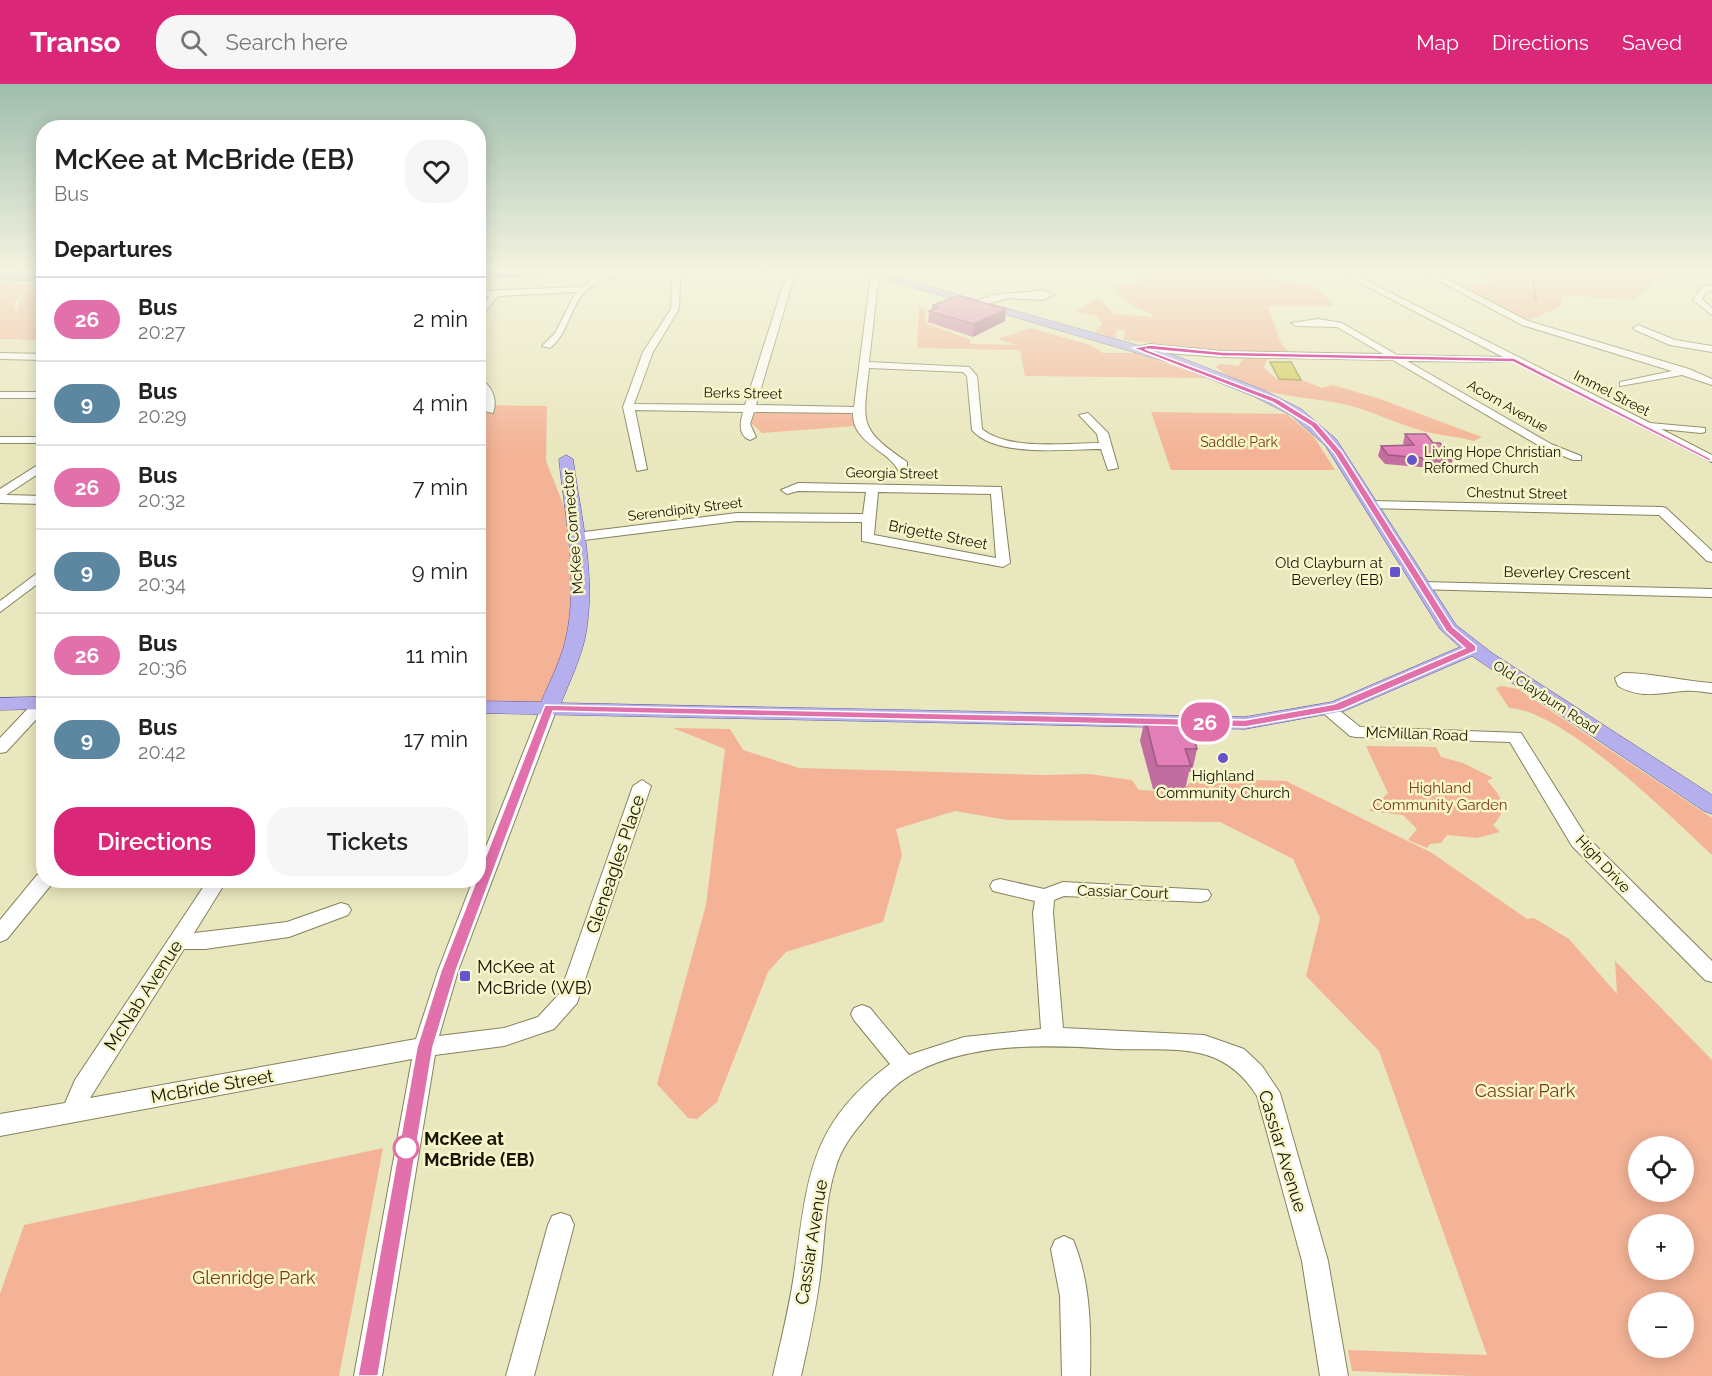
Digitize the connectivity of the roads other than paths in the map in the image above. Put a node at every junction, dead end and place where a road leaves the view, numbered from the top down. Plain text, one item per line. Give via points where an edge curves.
1 (561, 330) edge
2 (662, 330) edge
3 (774, 330) edge
4 (868, 330) edge
5 (1075, 330) edge
6 (1348, 330) edge
7 (1456, 330) edge
8 (1549, 330) edge
9 (1642, 330) edge
10 (547, 346) dead end
11 (1136, 348) junction
12 (1712, 349) edge
13 (0, 356) edge
14 (36, 357) edge
15 (1395, 358) junction
16 (1514, 360) junction
17 (864, 365) junction
18 (1685, 371) junction
19 (1712, 382) edge
20 (1624, 384) dead end
21 (486, 387) edge
22 (0, 395) edge
23 (36, 395) edge
24 (628, 407) junction
25 (750, 408) junction
26 (858, 410) junction
27 (489, 411) dead end
28 (1084, 415) dead end
29 (1629, 417) junction
30 (1655, 431) junction
31 (1706, 431) edge
32 (750, 437) dead end
33 (0, 440) edge
34 (36, 440) edge
35 (1106, 446) junction
36 (1577, 458) dead end
37 (566, 459) dead end
38 (1712, 459) edge
39 (1112, 468) dead end
40 (36, 469) edge
41 (642, 470) dead end
42 (903, 470) dead end
43 (872, 488) junction
44 (787, 490) dead end
45 (0, 494) edge
46 (0, 499) edge
47 (36, 500) edge
48 (1371, 505) junction
49 (869, 518) junction
50 (576, 537) junction
51 (1712, 558) edge
52 (1003, 563) joint
53 (36, 579) edge
54 (1422, 586) junction
55 (1712, 593) edge
56 (0, 608) edge
57 (1472, 649) junction
58 (1684, 686) dead end
59 (1712, 688) edge
60 (36, 703) edge
61 (0, 704) edge
62 (486, 707) edge
63 (549, 708) junction
64 (1328, 709) junction
65 (36, 710) edge
66 (1515, 737) joint
67 (0, 748) edge
68 (642, 786) dead end
69 (1712, 806) edge
70 (486, 872) edge
71 (1000, 886) dead end
72 (37, 888) edge
73 (213, 888) edge
74 (480, 888) edge
75 (1201, 895) dead end
76 (1045, 896) junction
77 (341, 910) dead end
78 (0, 934) edge
79 (180, 940) junction
80 (1712, 974) edge
81 (862, 1014) dead end
82 (1053, 1036) junction
83 (425, 1047) junction
84 (905, 1067) junction
85 (73, 1112) junction
86 (0, 1125) edge
87 (561, 1225) dead end
88 (1064, 1249) dead end
89 (368, 1376) edge
90 (520, 1376) edge
91 (787, 1376) edge
92 (1076, 1376) edge
93 (1334, 1376) edge

1 - 10 street
2 - 24 street via 648,352
3 - 25 street
4 - 17 street
5 - 11 main road, Old Clayburn Road
6 - 15 street, Acorn Avenue
7 - 16 street, Immel Street
8 - 18 street
9 - 12 street via 1670,342
11 - 15 street
11 - 48 main road, Old Clayburn Road via 1236,384 1296,412 1331,442
13 - 14 street
15 - 16 street
15 - 36 street, Acorn Avenue via 1546,446
16 - 29 street, Immel Street
17 - 26 street
17 - 35 street via 966,369 972,376 977,430 990,441
18 - 19 street
18 - 20 street
21 - 27 street
22 - 23 street
24 - 25 street, Berks Street
24 - 41 street
25 - 26 street, Berks Street
25 - 32 street via 745,424
26 - 42 street via 865,434 903,464
28 - 35 street via 1099,428
29 - 30 street, Immel Street
29 - 31 street via 1663,427
30 - 31 street
30 - 38 street, Immel Street
33 - 34 street
35 - 39 street
37 - 50 main road, McKee Connector
40 - 45 street
43 - 44 street, Georgia Street
43 - 49 street
43 - 52 street, Georgia Street via 997,490
46 - 47 street
48 - 51 street, Chestnut Street via 1662,511
48 - 54 main road, Old Clayburn Road
49 - 50 street, Serendipity Street via 737,517
49 - 52 street, Brigette Street via 867,538
50 - 63 main road, McKee Connector via 580,602 575,638
53 - 56 street
54 - 55 street, Beverley Crescent
54 - 57 main road, Old Clayburn Road via 1449,628
57 - 64 main road
57 - 69 main road, Old Clayburn Road
58 - 59 street
60 - 61 main road
62 - 63 main road
63 - 64 main road via 1245,723
63 - 70 street
64 - 66 street, McMillan Road via 1356,732
65 - 67 street
66 - 80 street, High Drive via 1579,841
68 - 83 street, Gleneagles Place via 569,997 546,1023 504,1037
71 - 76 street, Cassiar Court
72 - 78 street
73 - 79 street, McNab Avenue
74 - 83 street via 448,971
75 - 76 street, Cassiar Court via 1063,890
76 - 82 street
77 - 79 street via 289,929 205,941
79 - 85 street, McNab Avenue via 83,1087
81 - 84 street
82 - 84 street, Cassiar Avenue via 984,1042
82 - 93 street, Cassiar Avenue via 1206,1044 1235,1055 1255,1071 1268,1093 1315,1261
83 - 85 street, McBride Street
83 - 89 street
84 - 91 street, Cassiar Avenue via 850,1118 835,1140 821,1173
85 - 86 street, McBride Street
87 - 90 street
88 - 92 street via 1077,1310

